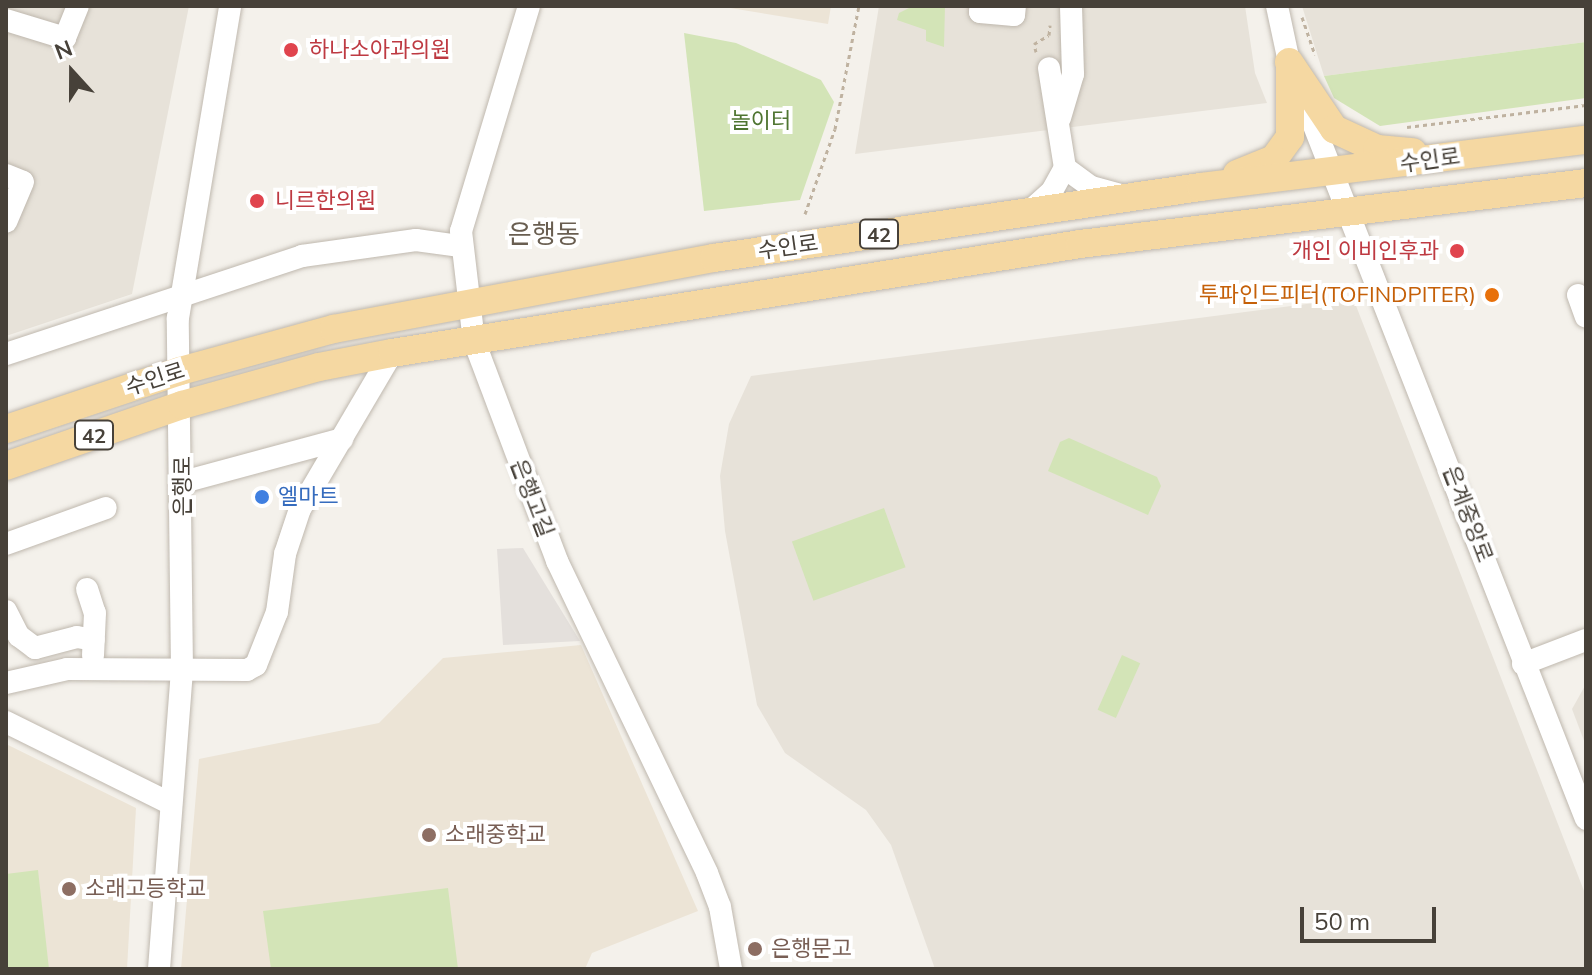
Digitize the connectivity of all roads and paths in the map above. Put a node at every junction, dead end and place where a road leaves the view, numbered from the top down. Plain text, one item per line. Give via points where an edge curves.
1 (78, 6) edge
2 (230, 6) edge
3 (529, 6) edge
4 (859, 6) edge
5 (981, 6) edge
6 (1015, 6) edge
7 (1071, 6) edge
8 (1277, 6) edge
9 (1298, 6) edge
10 (6, 20) edge
11 (1289, 62) junction
12 (1049, 68) dead end
13 (1319, 68) dead end
14 (1586, 105) edge
15 (1059, 123) junction
16 (1399, 128) dead end
17 (1586, 140) edge
18 (1432, 159) junction
19 (1065, 168) junction
20 (1334, 174) junction
21 (6, 175) edge
22 (1586, 183) edge
23 (1201, 187) junction
24 (1129, 197) junction
25 (1349, 209) junction
26 (1030, 211) junction
27 (805, 214) dead end
28 (6, 222) edge
29 (459, 246) junction
30 (182, 295) junction
31 (1578, 295) dead end
32 (468, 304) junction
33 (1586, 317) edge
34 (474, 341) junction
35 (392, 353) junction
36 (6, 354) edge
37 (180, 371) junction
38 (182, 405) junction
39 (6, 429) edge
40 (342, 439) junction
41 (6, 466) edge
42 (183, 482) junction
43 (106, 508) dead end
44 (6, 544) edge
45 (87, 589) dead end
46 (6, 611) edge
47 (94, 640) junction
48 (1586, 640) edge
49 (1523, 664) junction
50 (93, 668) junction
51 (182, 670) junction
52 (6, 683) edge
53 (6, 722) edge
54 (171, 804) junction
55 (1586, 819) edge
56 (159, 969) edge
57 (731, 969) edge

1 - 10 street via 65,38
2 - 30 street, 은행로
3 - 29 street, 은행고길
4 - 27 path via 835,129
5 - 6 street via 980,12 1014,15
7 - 15 street via 1073,74
8 - 11 street
9 - 13 path
11 - 18 main road via 1334,129 1377,149 1407,150
11 - 20 street, 은계중앙로
11 - 23 main road via 1293,124 1286,145 1266,163
12 - 15 street
14 - 16 path
15 - 19 street
17 - 18 main road, 수인로 / 42
18 - 20 main road, 수인로 / 42
19 - 24 street via 1091,187
19 - 26 street via 1052,191
20 - 23 main road, 수인로 / 42
20 - 25 street, 은계중앙로
21 - 28 street via 23,182
22 - 25 main road, 수인로 / 42
23 - 24 main road, 수인로 / 42
24 - 26 main road, 수인로 / 42
25 - 34 main road, 수인로 / 42 via 1080,244
25 - 49 street, 은계중앙로
26 - 32 main road, 수인로 / 42 via 714,258
29 - 30 street via 416,240 340,247 228,276
29 - 32 street, 은행고길
30 - 36 street
30 - 37 street, 은행로
31 - 33 street
32 - 34 street, 은행고길
32 - 37 main road, 수인로 / 42 via 334,329
34 - 35 main road, 수인로 / 42
34 - 57 street, 은행고길 via 557,561 707,873
35 - 38 main road, 수인로 / 42
35 - 40 street
37 - 38 street, 은행로
37 - 39 main road, 수인로 / 42
38 - 41 main road, 수인로 / 42
38 - 42 street, 은행로
40 - 42 street
40 - 51 street via 290,531 277,612 256,665 247,670
42 - 51 street, 은행로
43 - 44 street
45 - 47 street via 95,613
46 - 47 street via 10,609 19,636 35,648 77,637
47 - 50 street
48 - 49 street
49 - 55 street, 은계중앙로
50 - 51 street
50 - 52 street
51 - 54 street, 은행로
53 - 54 street
54 - 56 street, 은행로

